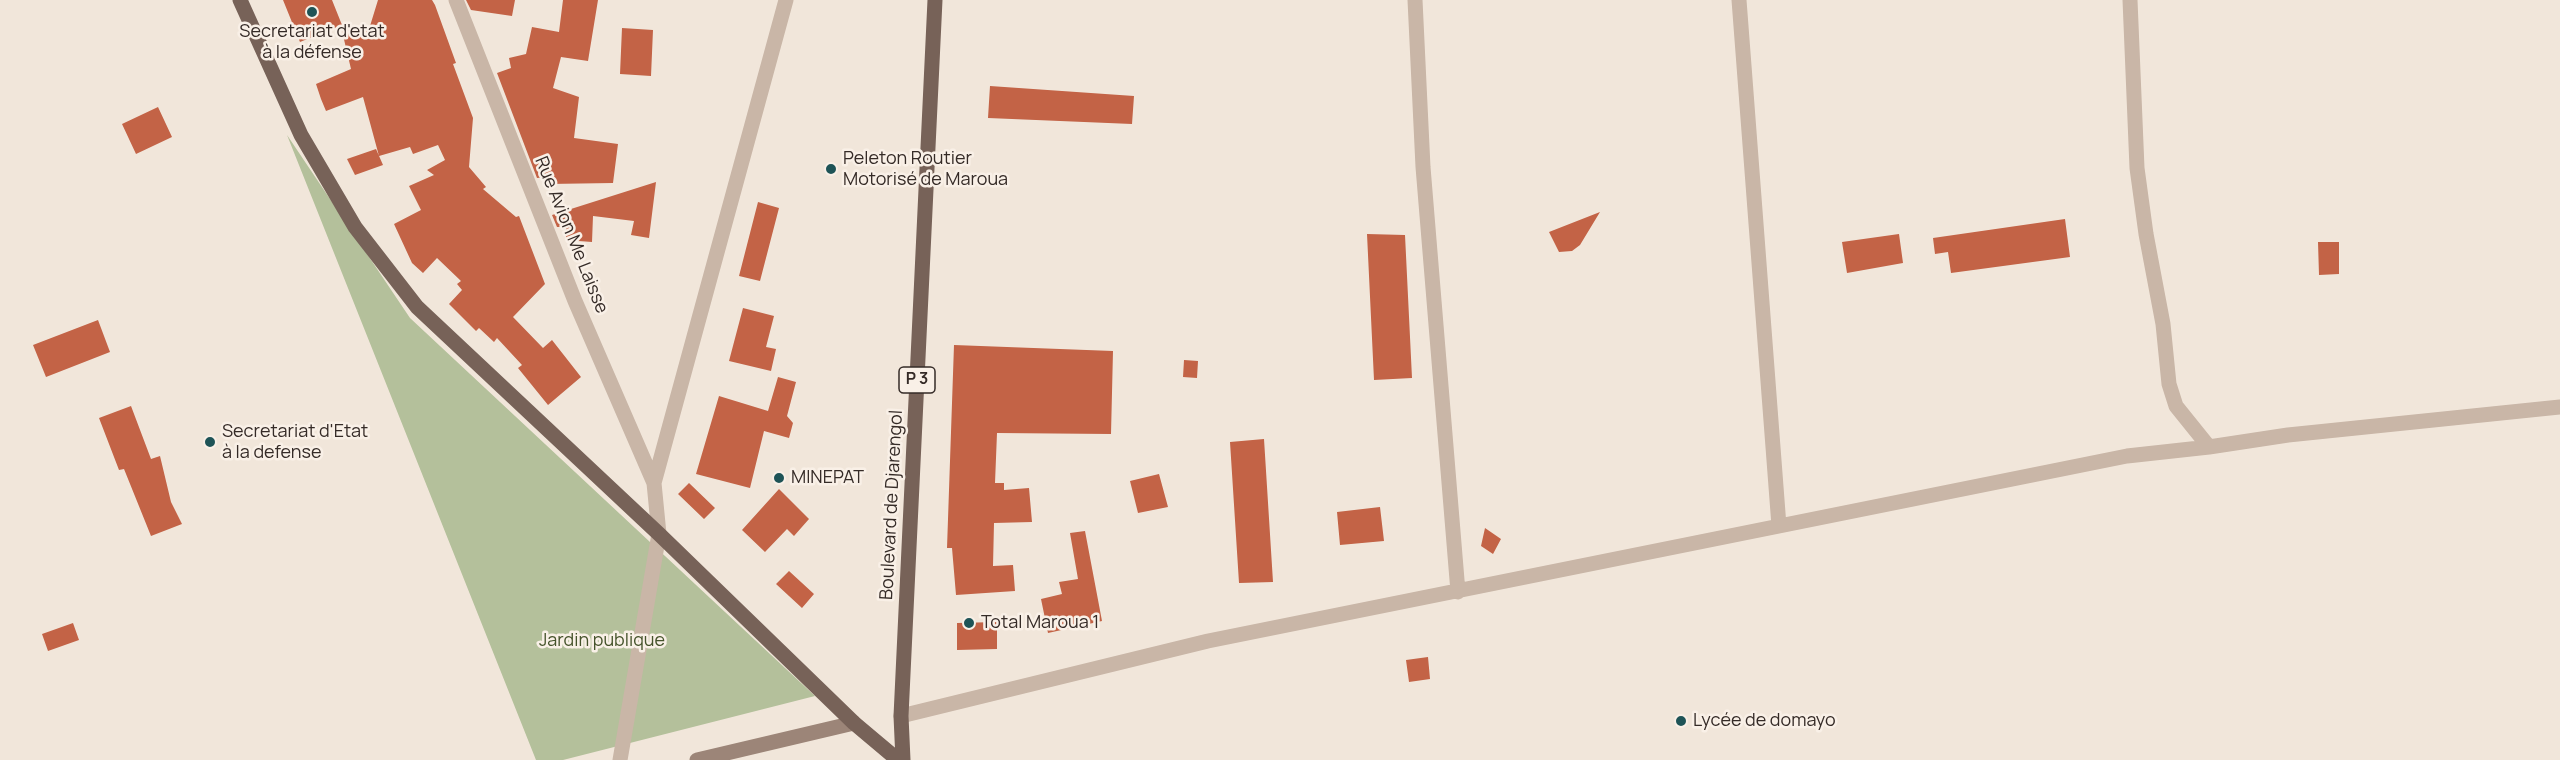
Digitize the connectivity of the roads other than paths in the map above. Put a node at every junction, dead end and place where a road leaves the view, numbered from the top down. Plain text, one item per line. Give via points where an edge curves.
1 (240, 0) edge
2 (456, 0) edge
3 (786, 0) edge
4 (935, 0) edge
5 (1415, 0) edge
6 (1739, 0) edge
7 (2130, 0) edge
8 (2560, 407) edge
9 (2209, 447) junction
10 (654, 483) junction
11 (1779, 526) junction
12 (659, 534) junction
13 (1458, 592) junction
14 (901, 716) junction
15 (854, 723) junction
16 (620, 760) edge
17 (697, 760) edge
18 (901, 760) edge

1 - 12 main road via 301,135 355,227 417,307
2 - 10 street, Rue Avion Me Laisse via 575,301
3 - 10 street
4 - 14 main road, Boulevard de Djarengol / P 3
5 - 13 street via 1423,167
6 - 11 street
7 - 9 street via 2137,168 2169,384 2176,406
8 - 9 street
9 - 11 street via 2127,456
10 - 12 street
11 - 13 street
12 - 15 main road
12 - 16 street
13 - 14 street via 1208,641
14 - 18 main road, Boulevard de Djarengol / P 3
15 - 17 street
15 - 18 main road

